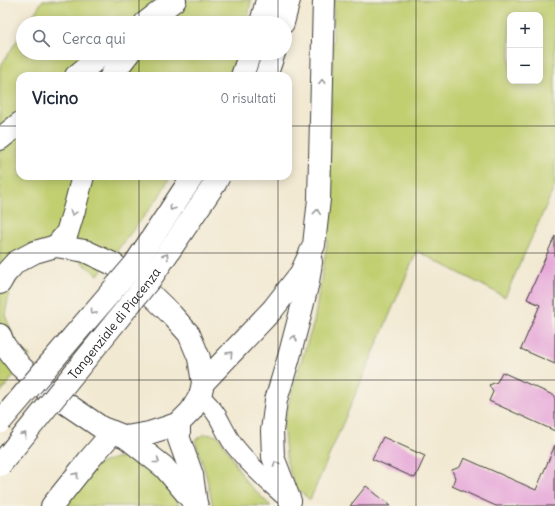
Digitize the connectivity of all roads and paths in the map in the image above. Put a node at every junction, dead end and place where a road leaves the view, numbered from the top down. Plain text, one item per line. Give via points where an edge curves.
1 (267, 0) edge
2 (289, 0) edge
3 (324, 0) edge
4 (263, 16) edge
5 (285, 16) edge
6 (95, 60) edge
7 (124, 60) edge
8 (248, 60) edge
9 (272, 60) edge
10 (81, 72) edge
11 (114, 72) edge
12 (243, 72) edge
13 (267, 72) edge
14 (16, 126) edge
15 (0, 139) edge
16 (82, 180) edge
17 (190, 180) edge
18 (217, 180) edge
19 (314, 245) junction
20 (56, 246) junction
21 (8, 260) edge
22 (0, 283) edge
23 (0, 335) edge
24 (202, 389) junction
25 (0, 422) edge
26 (179, 423) junction
27 (120, 435) junction
28 (0, 465) edge
29 (293, 503) edge
30 (196, 505) edge
31 (52, 506) edge

1 - 4 main road
2 - 5 main road
19 -> 3 main road via 319,199
6 - 10 main road
7 - 11 main road
8 - 12 main road
9 - 13 main road
14 - 15 main road
16 -> 20 main road via 67,232
17 -> 25 main road, Tangenziale di Piacenza, bridge via 134,265
28 -> 18 main road, Tangenziale di Piacenza, bridge via 151,278
24 -> 19 main road via 301,273
29 -> 19 main road via 273,457 272,431 276,400 308,282
20 - 21 main road
20 - 24 main road via 85,251 113,264 138,282 172,315 189,334 200,358
21 - 22 main road
23 - 27 main road via 4,345 20,366 46,390 97,424
24 - 26 main road via 191,411
24 - 29 street via 239,452
26 - 27 main road via 149,433
26 - 30 main road via 179,439 192,475
27 -> 30 main road via 164,467
31 -> 27 main road via 83,466

